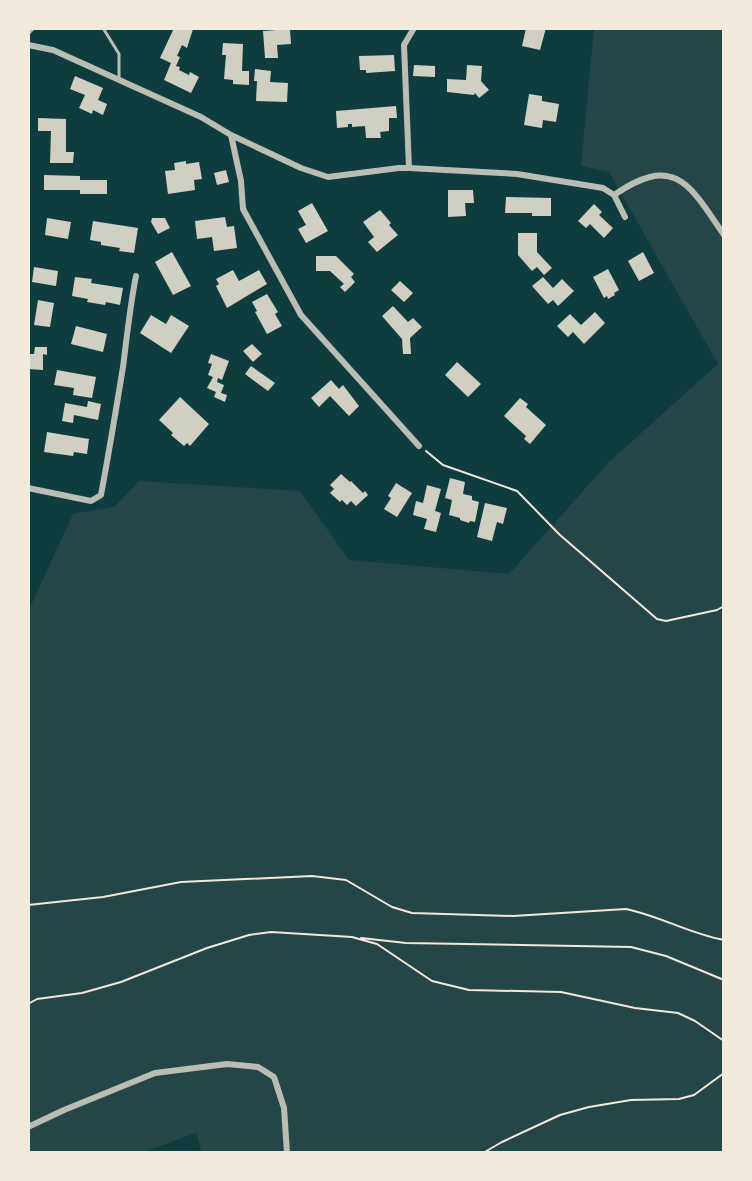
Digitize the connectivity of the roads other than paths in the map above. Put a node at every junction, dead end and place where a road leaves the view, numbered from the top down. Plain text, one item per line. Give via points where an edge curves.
1 (103, 28) edge
2 (414, 28) edge
3 (28, 45) edge
4 (119, 80) junction
5 (231, 135) junction
6 (409, 168) junction
7 (614, 195) junction
8 (625, 217) dead end
9 (724, 235) edge
10 (136, 276) dead end
11 (419, 446) road end
12 (28, 488) edge
13 (28, 1127) edge
14 (287, 1153) edge

1 - 4 lane via 119,54
2 - 6 street via 404,45
3 - 4 street via 53,50
4 - 5 street
5 - 6 street via 328,177
5 - 11 street via 243,209 301,315
6 - 7 street via 517,174 603,188
7 - 8 street
7 - 9 street via 648,176 673,176 706,207
10 - 12 street via 101,495 91,501
13 - 14 street via 155,1073 227,1064 258,1067 274,1077 284,1108

